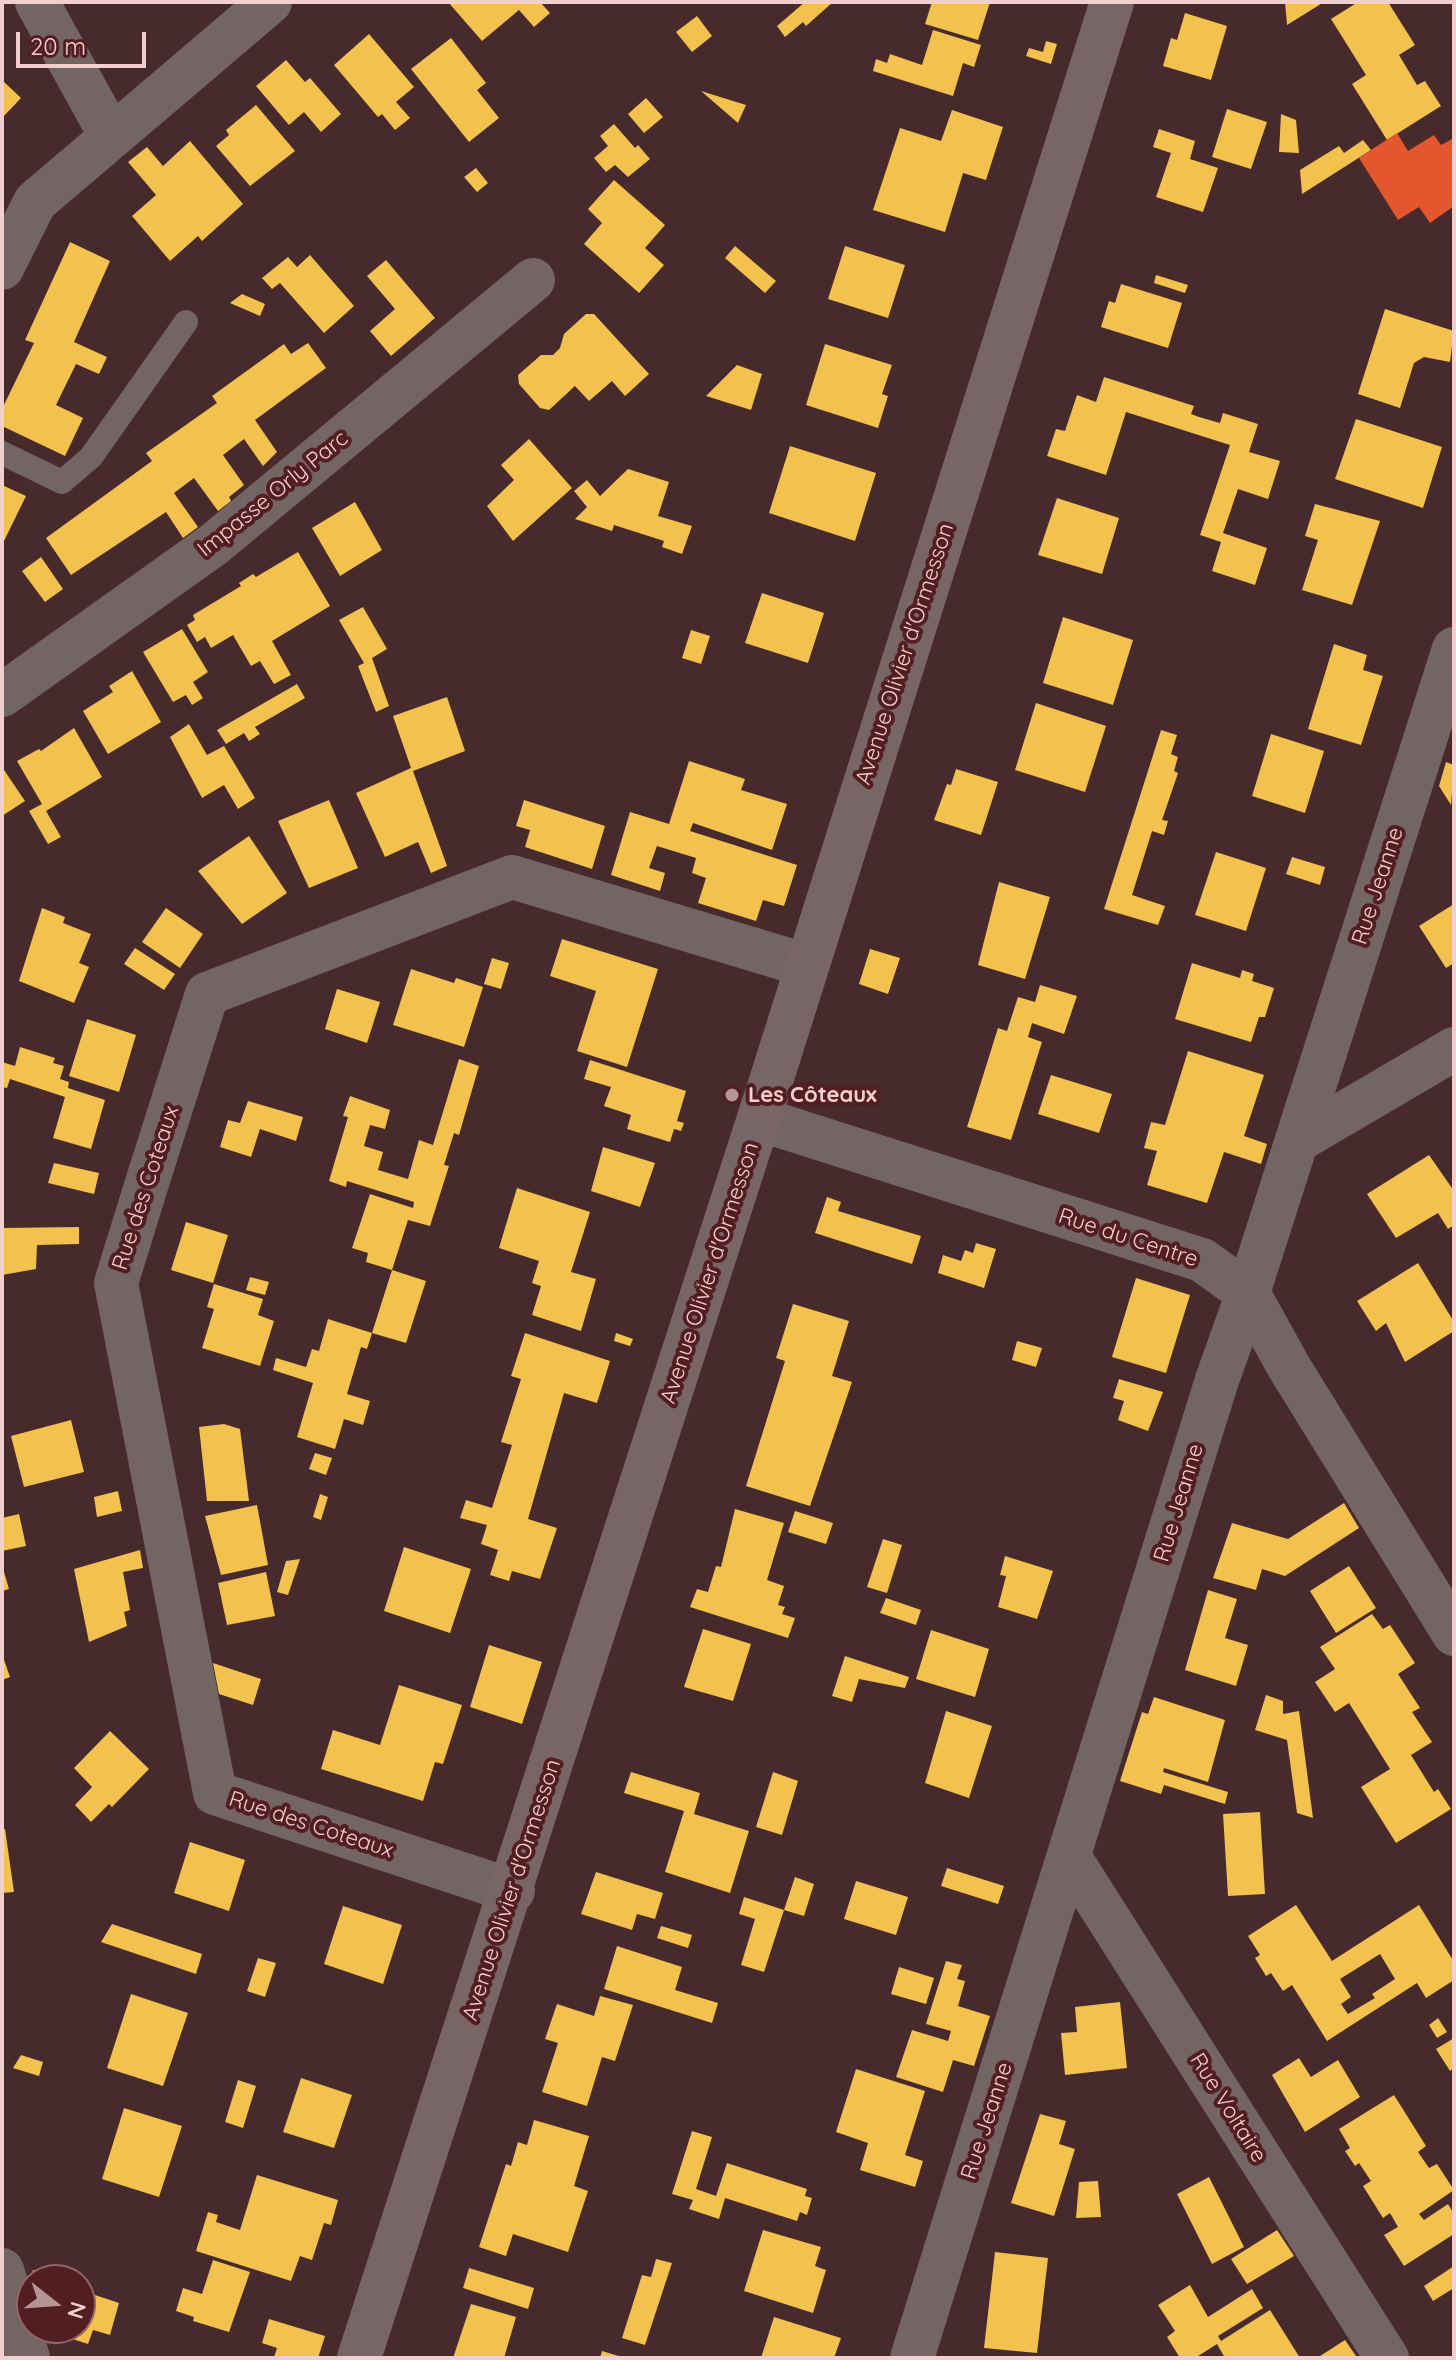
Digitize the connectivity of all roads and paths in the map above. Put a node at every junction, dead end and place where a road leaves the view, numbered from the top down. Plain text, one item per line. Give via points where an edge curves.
1 (37, 2) edge
2 (270, 2) edge
3 (1112, 2) edge
4 (111, 136) junction
5 (2, 268) edge
6 (533, 280) dead end
7 (186, 322) dead end
8 (2, 453) edge
9 (1454, 649) edge
10 (2, 695) edge
11 (805, 965) junction
12 (1454, 1049) edge
13 (759, 1119) junction
14 (1297, 1141) junction
15 (1248, 1293) junction
16 (1454, 1634) edge
17 (1070, 1858) junction
18 (513, 1891) junction
19 (2, 2270) edge
20 (28, 2358) edge
21 (359, 2358) edge
22 (912, 2358) edge
23 (1387, 2358) edge

1 - 4 street
2 - 4 street
3 - 11 main road, Avenue Olivier d'Ormesson
4 - 5 street via 35,202
6 - 10 street, Impasse Orly Parc via 213,545
7 - 8 lane via 91,457 62,482
9 - 14 street, Rue Jeanne
11 - 13 main road, Avenue Olivier d'Ormesson
11 - 18 street, Rue des Coteaux via 512,877 207,994 152,1168 116,1283 215,1793
12 - 14 street
13 - 15 street, Rue du Centre via 1202,1260
13 - 18 main road, Avenue Olivier d'Ormesson
14 - 15 street, Rue Jeanne
15 - 16 street, Rue du Centre
15 - 17 street, Rue Jeanne
17 - 22 street, Rue Jeanne
17 - 23 street, Rue Voltaire
18 - 21 main road, Avenue Olivier d'Ormesson
19 - 20 street

